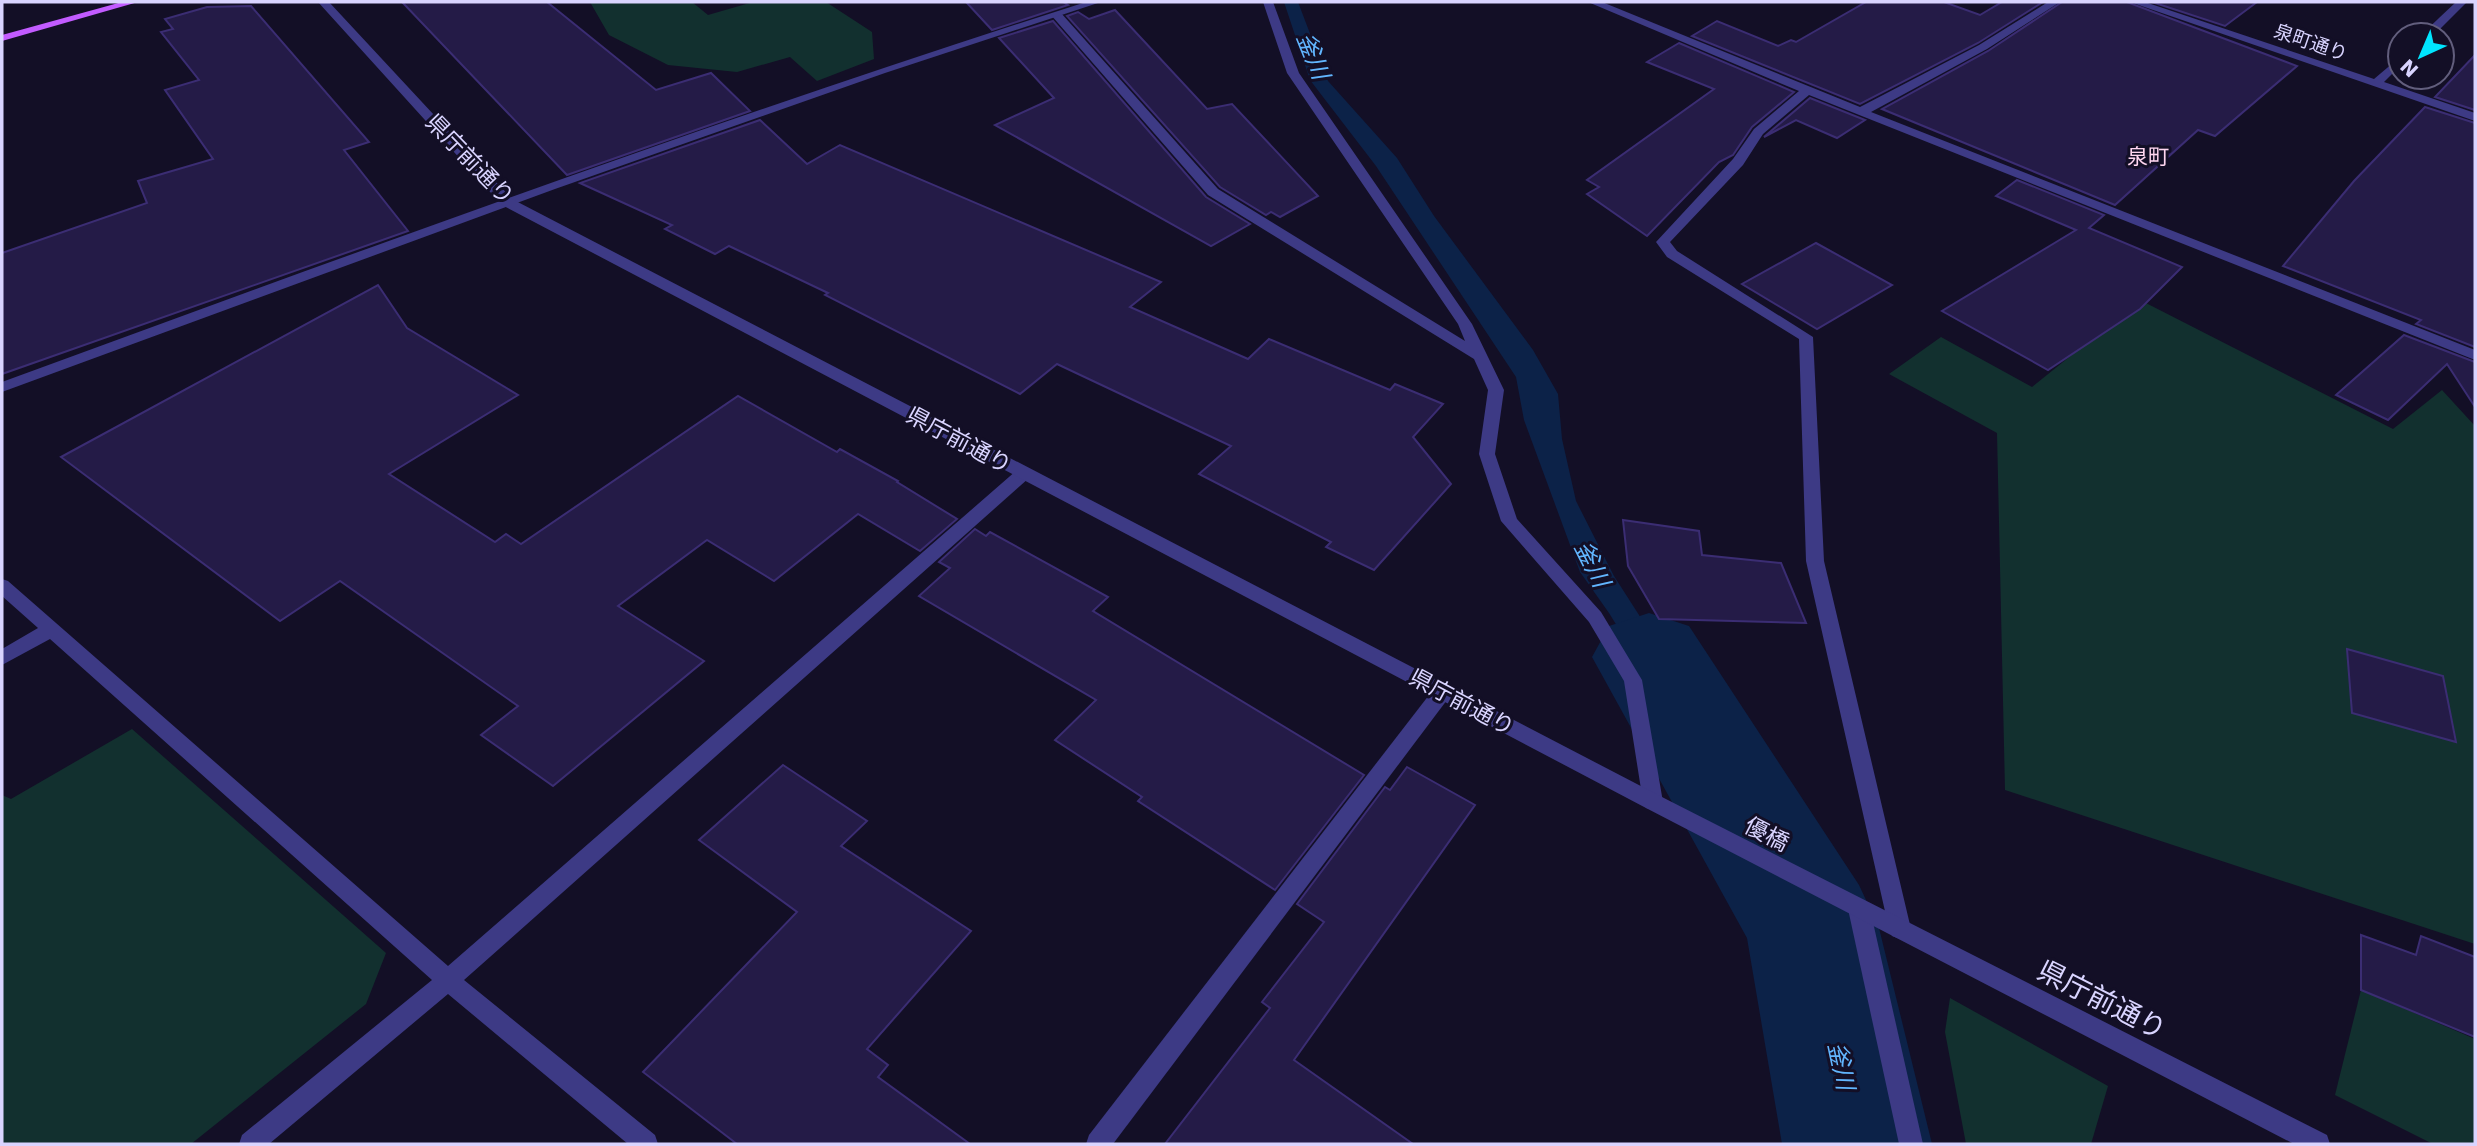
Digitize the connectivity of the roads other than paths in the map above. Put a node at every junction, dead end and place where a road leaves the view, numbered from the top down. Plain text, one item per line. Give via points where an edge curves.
1 (133, 2) edge
2 (323, 2) edge
3 (1096, 2) edge
4 (1268, 2) edge
5 (1593, 2) edge
6 (2055, 2) edge
7 (2135, 2) edge
8 (2462, 2) edge
9 (1057, 15) junction
10 (2442, 21) edge
11 (2, 38) edge
12 (2386, 73) edge
13 (2376, 83) junction
14 (1807, 90) junction
15 (1861, 111) junction
16 (2475, 117) edge
17 (506, 202) junction
18 (2475, 355) edge
19 (1483, 359) junction
20 (2, 387) edge
21 (1023, 474) junction
22 (2, 586) edge
23 (51, 629) junction
24 (2, 658) edge
25 (1443, 691) junction
26 (1653, 802) junction
27 (1859, 909) junction
28 (1900, 929) junction
29 (448, 979) junction
30 (251, 1144) edge
31 (646, 1144) edge
32 (1098, 1144) edge
33 (1911, 1144) edge
34 (2318, 1144) edge

1 - 11 main road
2 - 17 street, 県庁前通り
3 - 9 street
4 - 19 street via 1293,73 1465,324
5 - 14 street
6 - 15 street via 1983,47
7 - 13 street, 泉町通り
8 - 10 street
9 - 17 street via 881,71
9 - 19 street via 1213,192
12 - 13 street
13 - 16 street, 泉町通り
14 - 15 street
14 - 28 street via 1758,132 1738,162 1663,242 1672,254 1806,337 1815,561
15 - 18 street
17 - 20 street
17 - 21 street, 県庁前通り
19 - 26 street via 1496,390 1487,454 1509,522 1595,617 1633,680
21 - 25 street, 県庁前通り
21 - 29 street
22 - 23 street
23 - 24 street
23 - 29 street
25 - 26 street, 県庁前通り
25 - 32 street
26 - 27 street, 優橋
27 - 28 street, 県庁前通り
27 - 33 street
28 - 34 street, 県庁前通り
29 - 30 street
29 - 31 street

